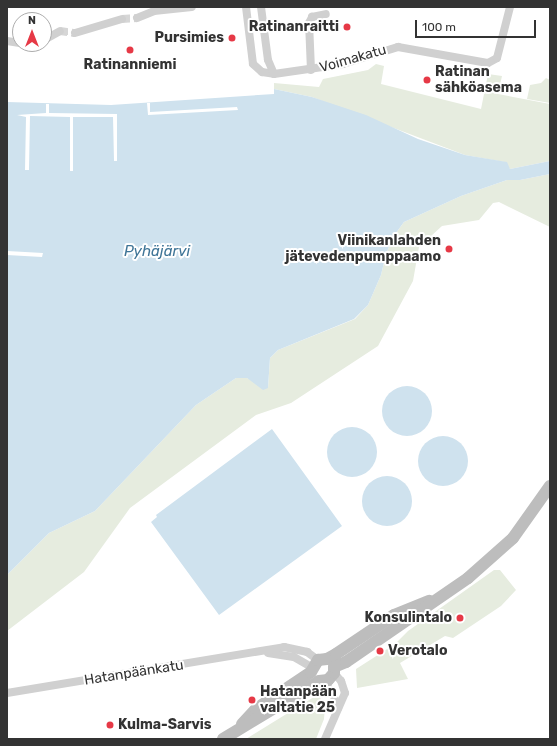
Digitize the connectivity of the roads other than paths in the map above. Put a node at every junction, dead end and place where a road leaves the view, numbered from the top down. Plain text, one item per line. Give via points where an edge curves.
1 (192, 7) edge
2 (246, 7) edge
3 (261, 7) edge
4 (510, 7) edge
5 (326, 14) dead end
6 (137, 18) tunnel mouth
7 (122, 19) tunnel mouth
8 (60, 31) tunnel mouth
9 (75, 33) tunnel mouth
10 (52, 36) edge
11 (311, 70) junction
12 (274, 74) junction
13 (550, 486) edge
14 (323, 666) junction
15 (321, 681) junction
16 (7, 693) edge
17 (338, 708) junction
18 (239, 728) junction
19 (223, 739) edge
20 (325, 739) edge

1 - 6 street via 154,11
2 - 12 street, Voimakatu via 253,64 262,72
3 - 12 street via 268,60
4 - 11 street, Voimakatu via 497,58 492,62 482,64 398,47 369,57
5 - 11 street via 312,17 309,23
7 - 9 street
8 - 10 street
11 - 12 street, Voimakatu
13 - 14 main road via 513,538 496,555 346,662
14 - 15 main road
14 - 15 street
14 - 16 street, Hatanpäänkatu via 295,648 284,647
14 - 17 street via 341,682 345,693
14 - 18 main road via 256,709
15 - 17 street via 333,694
15 - 18 main road
17 - 20 street
18 - 19 main road

